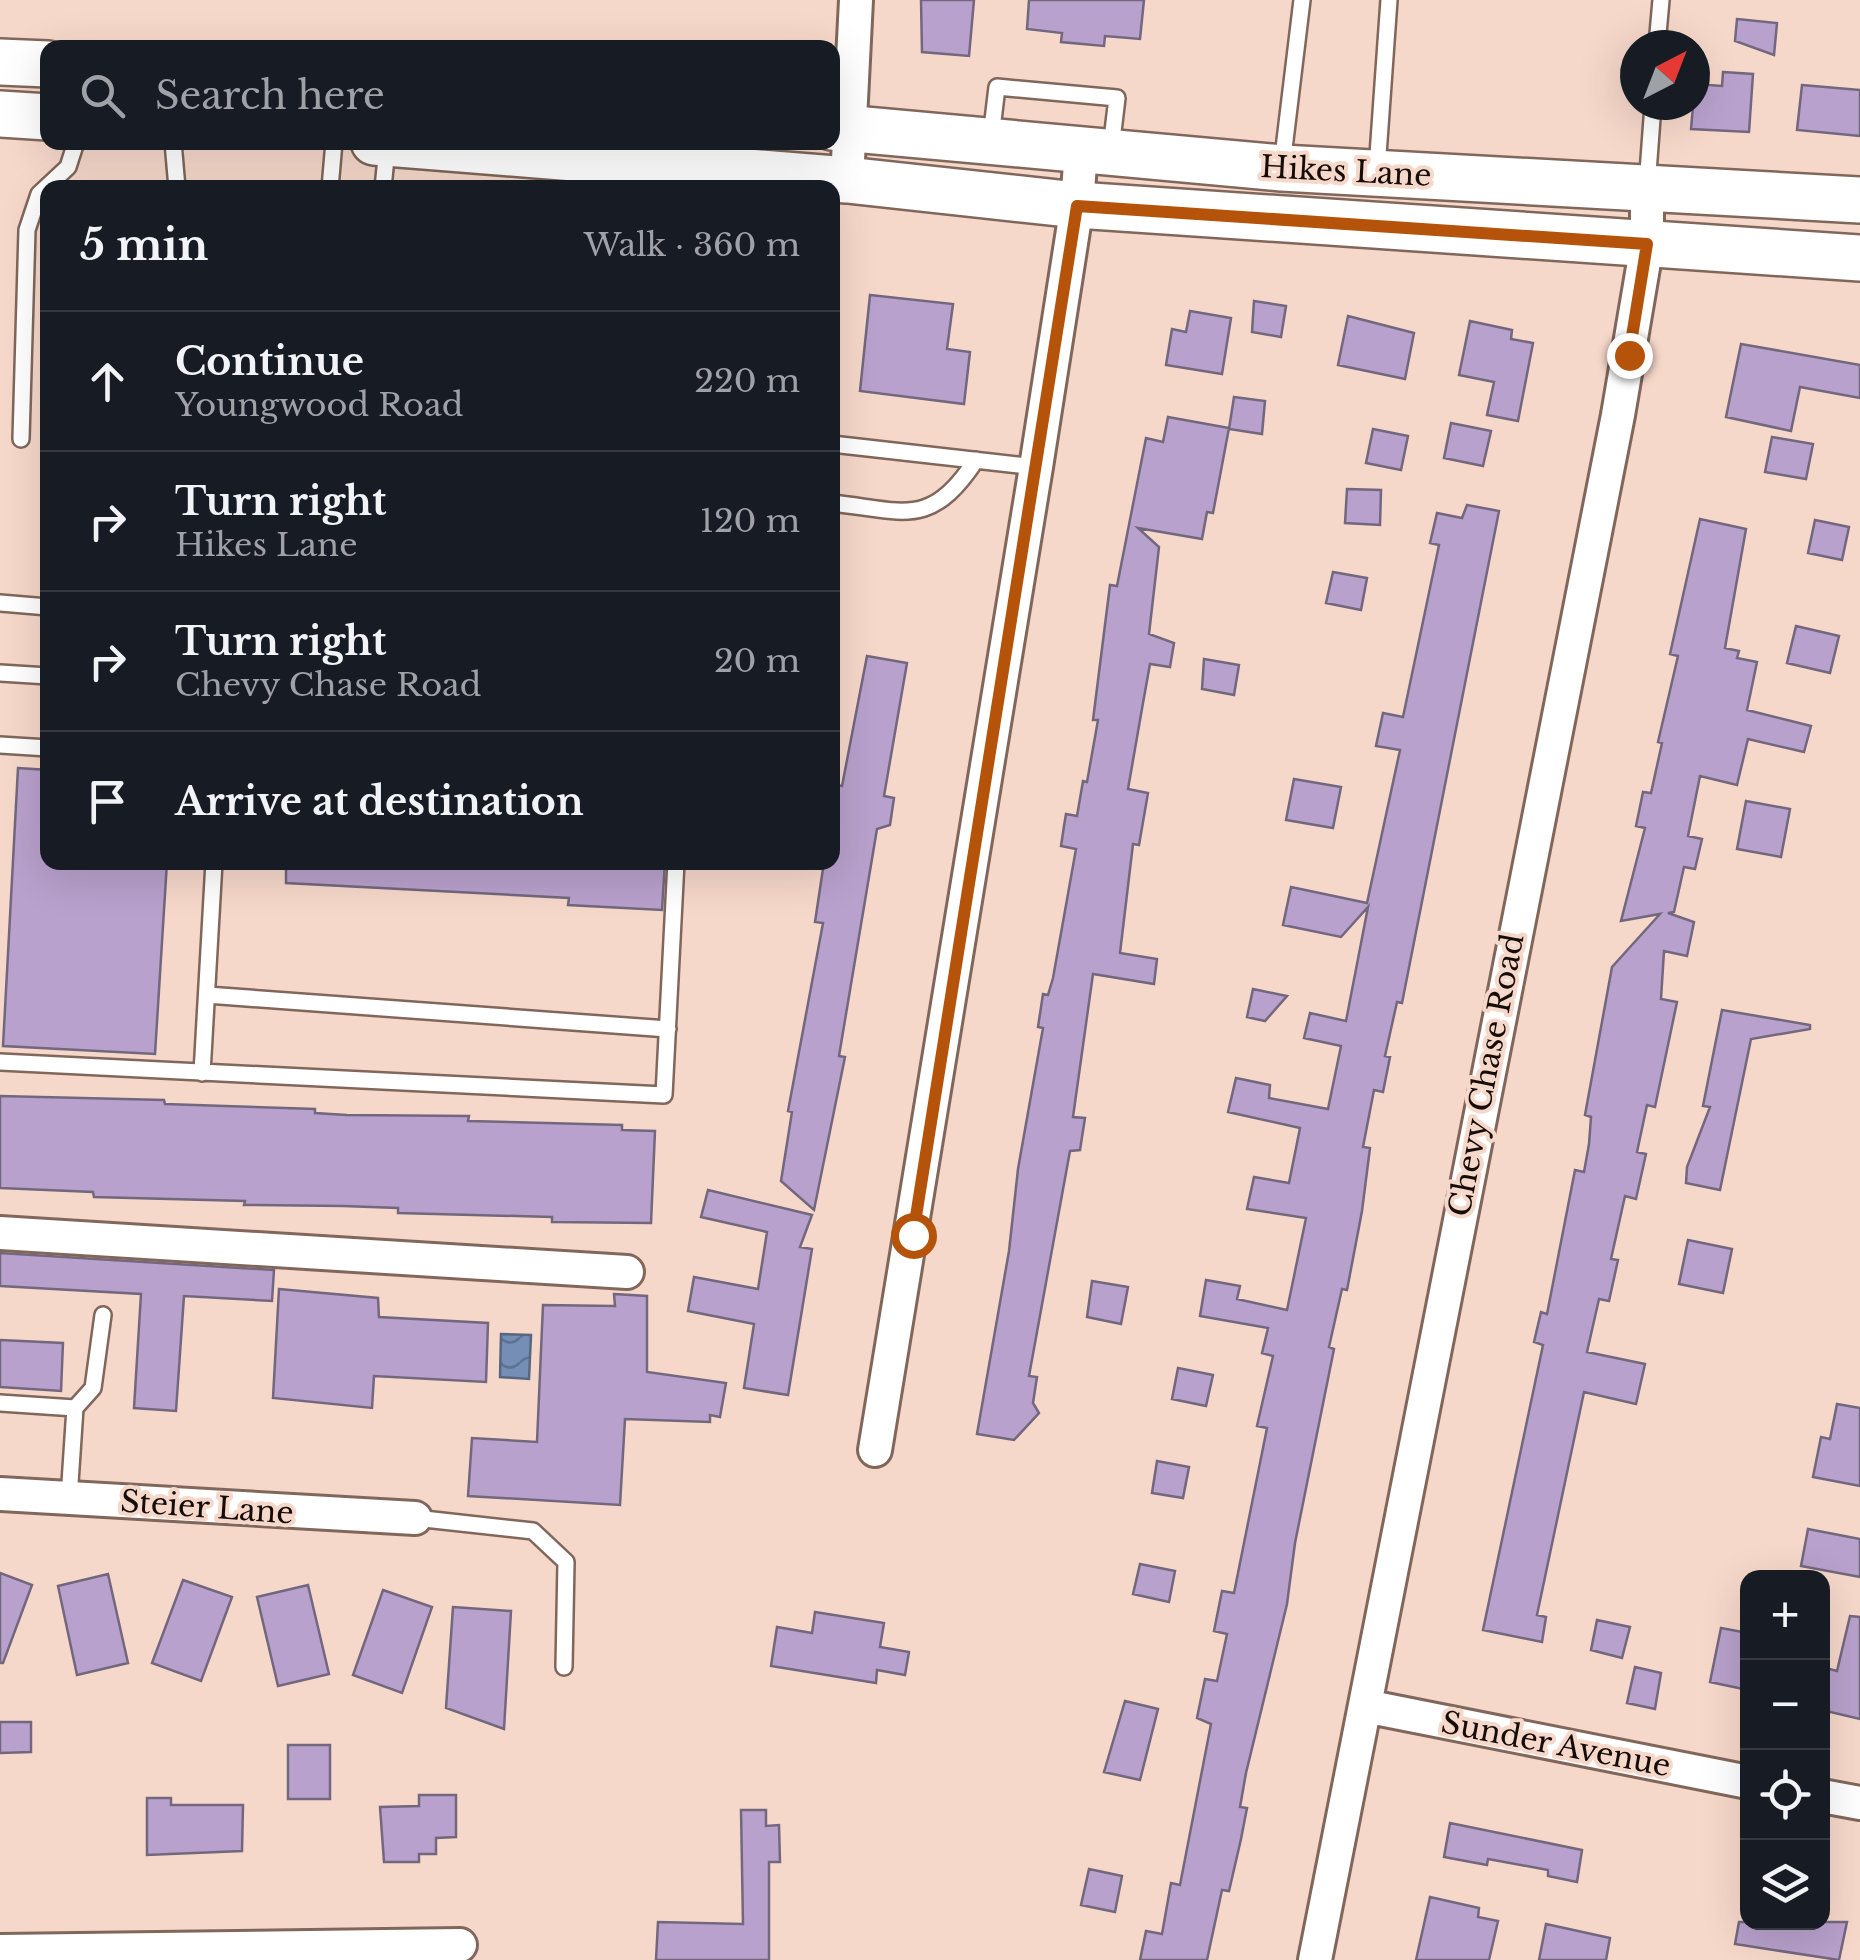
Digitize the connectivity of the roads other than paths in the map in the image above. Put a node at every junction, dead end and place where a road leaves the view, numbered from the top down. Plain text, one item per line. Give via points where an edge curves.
1 (856, 0) edge
2 (1302, 0) edge
3 (1389, 0) edge
4 (1660, 0) edge
5 (1658, 30) edge
6 (0, 62) edge
7 (40, 64) edge
8 (0, 114) edge
9 (40, 116) edge
10 (1652, 120) edge
11 (841, 128) edge
12 (990, 143) junction
13 (74, 150) edge
14 (174, 150) edge
15 (333, 150) edge
16 (1096, 151) junction
17 (382, 158) edge
18 (1282, 168) junction
19 (1377, 172) junction
20 (661, 176) edge
21 (55, 180) edge
22 (176, 180) edge
23 (331, 180) edge
24 (847, 180) junction
25 (1647, 188) junction
26 (40, 193) edge
27 (1860, 200) edge
28 (1077, 206) junction
29 (1647, 244) junction
30 (1860, 258) edge
31 (21, 440) dead end
32 (840, 445) edge
33 (976, 460) junction
34 (1036, 467) junction
35 (840, 504) edge
36 (0, 603) edge
37 (40, 606) edge
38 (0, 673) edge
39 (40, 676) edge
40 (0, 745) edge
41 (40, 748) edge
42 (214, 870) edge
43 (676, 870) edge
44 (206, 996) junction
45 (668, 1029) junction
46 (0, 1062) edge
47 (202, 1072) junction
48 (0, 1233) edge
49 (627, 1272) dead end
50 (103, 1315) dead end
51 (0, 1403) edge
52 (75, 1408) junction
53 (875, 1450) dead end
54 (0, 1494) edge
55 (69, 1498) junction
56 (414, 1518) joint
57 (564, 1667) dead end
58 (1365, 1706) junction
59 (1740, 1780) edge
60 (1830, 1797) edge
61 (1860, 1803) edge
62 (460, 1945) dead end
63 (0, 1950) edge
64 (301, 1954) edge
65 (1315, 1960) edge

1 - 11 street
2 - 18 lane
3 - 19 lane
4 - 5 lane
6 - 7 main road
8 - 9 main road
10 - 25 lane
11 - 12 main road, Hikes Lane
11 - 24 street
12 - 16 main road, Hikes Lane
12 - 16 lane via 997,87 1117,98
13 - 21 lane
14 - 22 lane
15 - 23 lane
16 - 18 main road, Hikes Lane
16 - 28 street
17 - 20 main road, Hikes Lane
18 - 19 main road, Hikes Lane
19 - 25 main road, Hikes Lane
20 - 24 main road, Hikes Lane
24 - 28 main road, Hikes Lane
25 - 27 main road, Hikes Lane
25 - 29 street, Chevy Chase Road
26 - 31 lane via 27,230
28 - 29 main road, Hikes Lane
28 - 34 street
29 - 30 main road, Hikes Lane
29 - 58 street, Chevy Chase Road
32 - 33 lane
33 - 34 lane
33 - 35 lane via 945,500 920,513
34 - 53 street
36 - 37 lane
38 - 39 lane
40 - 41 lane
42 - 44 lane
43 - 45 lane
44 - 45 lane
44 - 47 lane
45 - 47 lane via 664,1095
46 - 47 lane
48 - 49 street
50 - 52 lane via 93,1388
51 - 52 lane
52 - 55 lane
54 - 55 street, Steier Lane
55 - 56 street, Steier Lane
56 - 57 lane via 533,1531 566,1562
58 - 59 street, Sunder Avenue
58 - 65 street, Chevy Chase Road
60 - 61 street
62 - 64 street
63 - 64 street

